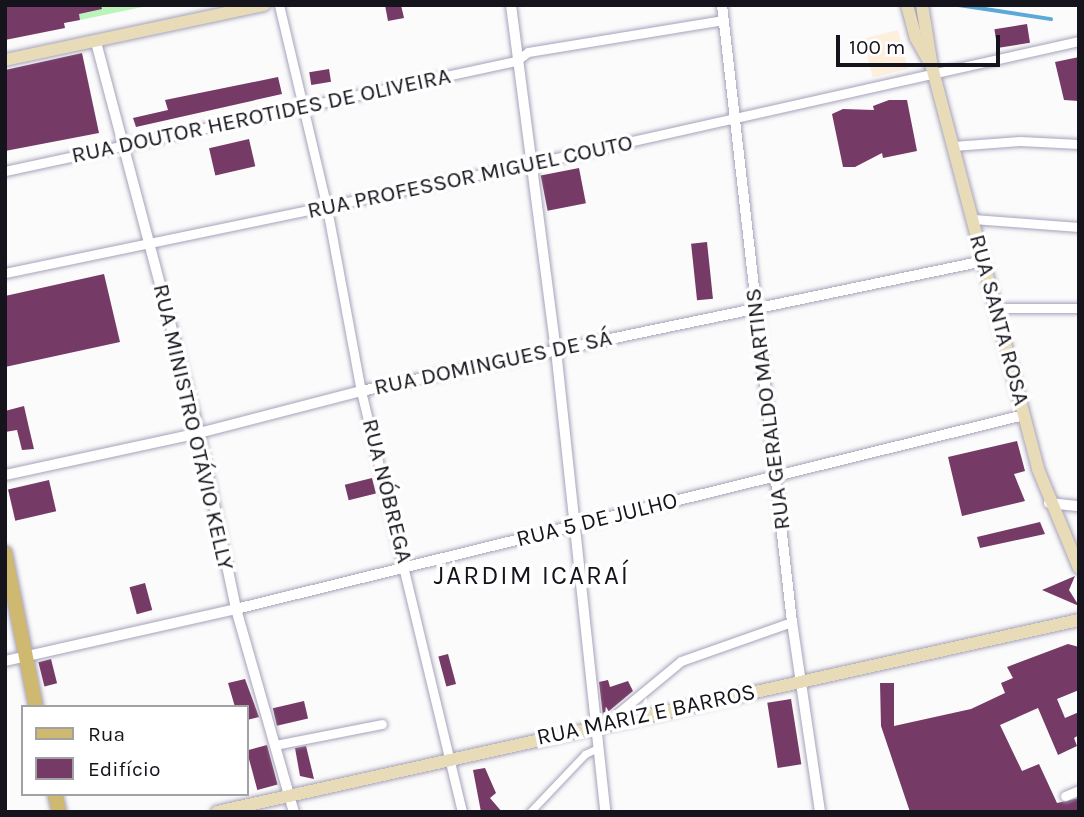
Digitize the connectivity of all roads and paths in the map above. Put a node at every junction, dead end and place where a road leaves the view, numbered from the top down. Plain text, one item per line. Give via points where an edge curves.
1 (264, 5) edge
2 (279, 5) edge
3 (511, 5) edge
4 (722, 5) edge
5 (907, 5) edge
6 (922, 5) edge
7 (723, 20) junction
8 (1079, 41) edge
9 (96, 42) junction
10 (5, 60) edge
11 (516, 61) junction
12 (933, 70) junction
13 (303, 108) junction
14 (735, 120) junction
15 (1079, 144) edge
16 (122, 146) junction
17 (953, 146) junction
18 (530, 164) junction
19 (5, 171) edge
20 (327, 208) junction
21 (973, 219) junction
22 (1079, 227) edge
23 (149, 244) junction
24 (984, 261) junction
25 (5, 273) edge
26 (758, 307) junction
27 (1079, 308) edge
28 (996, 309) junction
29 (556, 350) junction
30 (361, 391) junction
31 (1024, 415) junction
32 (199, 433) junction
33 (5, 475) edge
34 (776, 476) junction
35 (1049, 503) junction
36 (1079, 506) edge
37 (572, 526) junction
38 (5, 553) edge
39 (406, 567) junction
40 (1079, 568) edge
41 (236, 609) junction
42 (1078, 619) edge
43 (792, 622) junction
44 (24, 656) junction
45 (5, 661) edge
46 (802, 681) junction
47 (36, 705) edge
48 (382, 724) dead end
49 (601, 724) junction
50 (275, 745) junction
51 (598, 748) junction
52 (451, 758) junction
53 (1079, 790) edge
54 (290, 795) junction
55 (1065, 796) dead end
56 (217, 812) edge
57 (294, 812) edge
58 (463, 812) edge
59 (530, 812) edge
60 (605, 812) edge
61 (820, 812) edge

1 - 9 main road
2 - 13 street, RUA NÓBREGA
3 - 11 street
4 - 7 street, RUA GERALDO MARTINS
5 - 12 main road, RUA SANTA ROSA via 916,38
6 - 12 main road, RUA SANTA ROSA
7 - 11 street, RUA DOUTOR HEROTIDES DE OLIVEIRA via 528,52
7 - 14 street, RUA GERALDO MARTINS
8 - 12 street, RUA PROFESSOR MIGUEL COUTO
9 - 10 main road
9 - 16 street, RUA MINISTRO OTÁVIO KELLY
11 - 13 street, RUA DOUTOR HEROTIDES DE OLIVEIRA
11 - 18 street
12 - 14 street, RUA PROFESSOR MIGUEL COUTO
12 - 17 main road, RUA SANTA ROSA
13 - 16 street, RUA DOUTOR HEROTIDES DE OLIVEIRA
13 - 20 street, RUA NÓBREGA
14 - 18 street, RUA PROFESSOR MIGUEL COUTO
14 - 26 street, RUA GERALDO MARTINS
15 - 17 street via 1020,141
16 - 19 street, RUA DOUTOR HEROTIDES DE OLIVEIRA
16 - 23 street, RUA MINISTRO OTÁVIO KELLY
17 - 21 main road, RUA SANTA ROSA
18 - 20 street, RUA PROFESSOR MIGUEL COUTO
18 - 29 street
20 - 23 street, RUA PROFESSOR MIGUEL COUTO
20 - 30 street, RUA NÓBREGA
21 - 22 street
21 - 24 main road, RUA SANTA ROSA
23 - 25 street, RUA PROFESSOR MIGUEL COUTO
23 - 32 street, RUA MINISTRO OTÁVIO KELLY
24 - 26 street, RUA DOMINGUES DE SÁ
24 - 28 main road, RUA SANTA ROSA
26 - 29 street, RUA DOMINGUES DE SÁ
26 - 34 street, RUA GERALDO MARTINS
27 - 28 street
28 - 31 main road, RUA SANTA ROSA
29 - 30 street, RUA DOMINGUES DE SÁ
29 - 37 street
30 - 32 street, RUA DOMINGUES DE SÁ
30 - 39 street, RUA NÓBREGA
31 - 34 street, RUA 5 DE JULHO
31 - 35 main road, RUA SANTA ROSA
32 - 33 street, RUA DOMINGUES DE SÁ
32 - 41 street, RUA MINISTRO OTÁVIO KELLY
34 - 37 street, RUA 5 DE JULHO
34 - 43 street, RUA GERALDO MARTINS
35 - 36 street
35 - 40 main road, RUA SANTA ROSA
37 - 39 street, RUA 5 DE JULHO
37 - 49 street
38 - 44 main road
39 - 41 street, RUA 5 DE JULHO
39 - 52 street, RUA NÓBREGA
41 - 44 street, RUA 5 DE JULHO
41 - 50 street, RUA MINISTRO OTÁVIO KELLY
42 - 46 main road, RUA MARIZ E BARROS
43 - 46 street, RUA GERALDO MARTINS
43 - 49 street via 681,662
44 - 45 street, RUA 5 DE JULHO
44 - 47 main road
46 - 49 main road, RUA MARIZ E BARROS
46 - 61 street, RUA GERALDO MARTINS
48 - 50 street
49 - 51 street
49 - 52 main road, RUA MARIZ E BARROS
50 - 54 street, RUA MINISTRO OTÁVIO KELLY
51 - 59 street via 585,754
51 - 60 street
52 - 54 main road, RUA MARIZ E BARROS
52 - 58 street, RUA NÓBREGA
53 - 55 street
54 - 56 main road, RUA MARIZ E BARROS
54 - 57 street, RUA MINISTRO OTÁVIO KELLY

